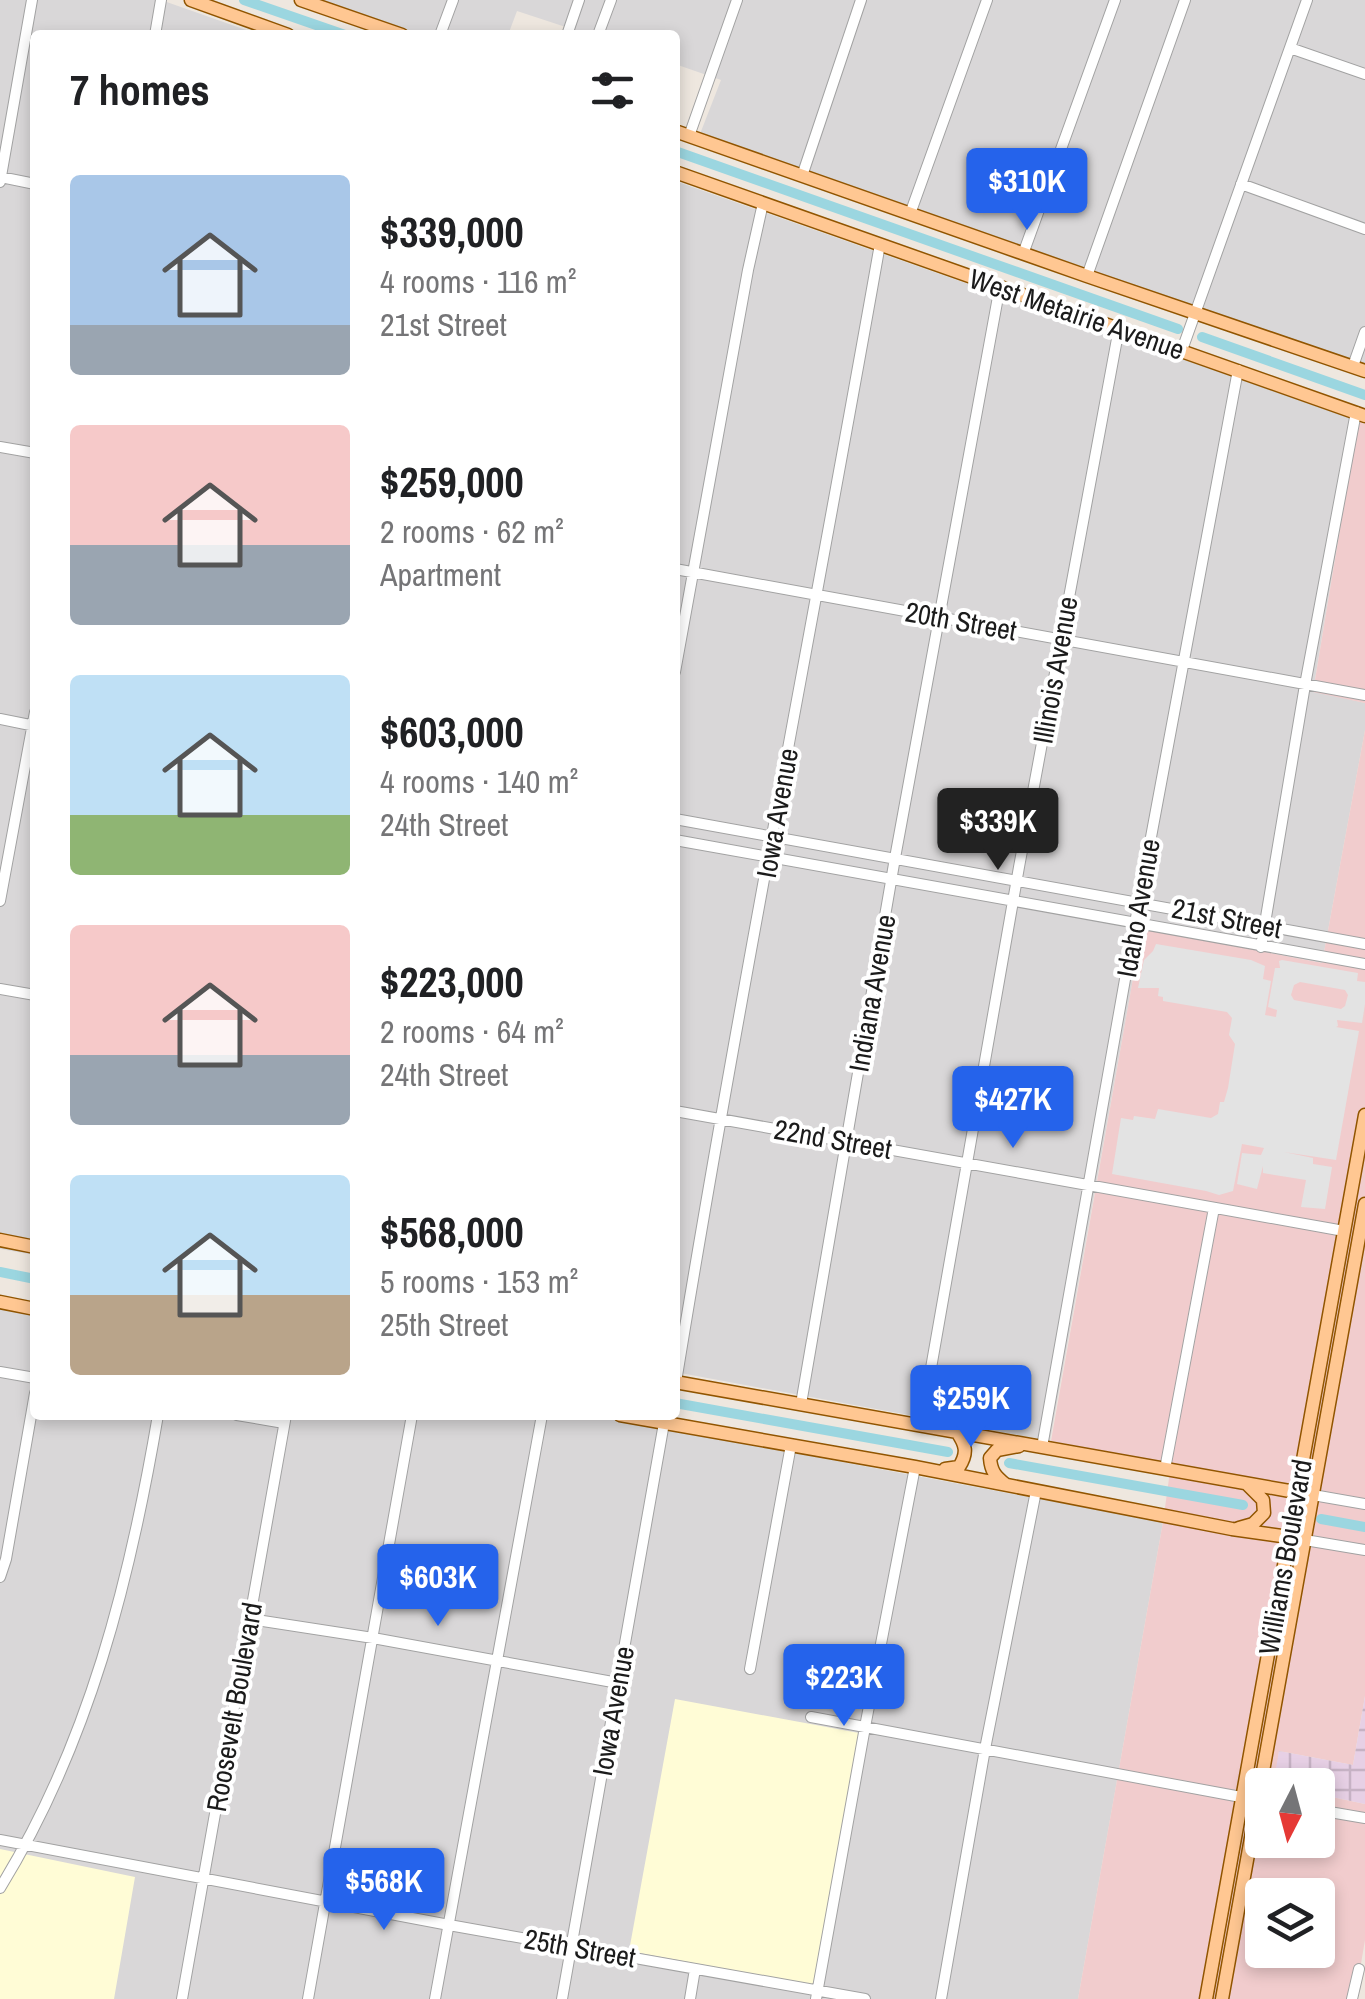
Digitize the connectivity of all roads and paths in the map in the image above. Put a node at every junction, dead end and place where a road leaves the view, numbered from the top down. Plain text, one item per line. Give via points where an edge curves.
1 (32, 0) edge
2 (161, 0) edge
3 (191, 0) edge
4 (301, 0) edge
5 (452, 0) edge
6 (579, 0) edge
7 (611, 0) edge
8 (737, 0) edge
9 (861, 0) edge
10 (986, 0) edge
11 (1185, 0) edge
12 (1307, 0) edge
13 (1112, 1) edge
14 (325, 4) edge
15 (155, 30) edge
16 (272, 30) edge
17 (390, 30) edge
18 (442, 30) edge
19 (569, 30) edge
20 (600, 30) edge
21 (1290, 48) junction
22 (1365, 74) edge
23 (680, 133) edge
24 (690, 136) junction
25 (680, 174) edge
26 (802, 176) junction
27 (0, 179) edge
28 (30, 183) edge
29 (1241, 184) junction
30 (763, 203) junction
31 (910, 214) junction
32 (1365, 229) edge
33 (880, 244) junction
34 (1023, 254) junction
35 (1088, 276) junction
36 (1000, 286) junction
37 (1196, 314) junction
38 (1119, 328) junction
39 (1365, 332) edge
40 (1182, 350) junction
41 (1359, 368) edge
42 (1238, 370) junction
43 (1360, 414) edge
44 (0, 447) edge
45 (30, 452) edge
46 (680, 570) edge
47 (693, 572) junction
48 (817, 596) junction
49 (939, 617) junction
50 (1061, 639) junction
51 (680, 644) edge
52 (1183, 662) junction
53 (1305, 684) junction
54 (1365, 695) edge
55 (0, 720) edge
56 (30, 725) edge
57 (30, 747) edge
58 (680, 820) edge
59 (773, 836) junction
60 (680, 841) edge
61 (770, 857) junction
62 (895, 858) junction
63 (892, 879) junction
64 (1017, 880) junction
65 (0, 901) edge
66 (1014, 901) junction
67 (1139, 902) junction
68 (1135, 923) junction
69 (1264, 926) junction
70 (1365, 944) edge
71 (1260, 946) junction
72 (1365, 964) edge
73 (0, 989) edge
74 (30, 994) edge
75 (680, 1112) edge
76 (1365, 1114) edge
77 (719, 1119) junction
78 (845, 1142) junction
79 (967, 1164) junction
80 (1089, 1185) junction
81 (1349, 1204) junction
82 (1365, 1204) edge
83 (1214, 1208) junction
84 (1344, 1231) junction
85 (1362, 1234) edge
86 (0, 1240) edge
87 (30, 1245) edge
88 (0, 1302) edge
89 (30, 1308) edge
90 (680, 1358) edge
91 (0, 1372) edge
92 (30, 1377) edge
93 (680, 1383) edge
94 (800, 1404) junction
95 (30, 1420) edge
96 (157, 1420) edge
97 (285, 1420) edge
98 (411, 1420) edge
99 (541, 1420) edge
100 (648, 1420) edge
101 (664, 1423) junction
102 (921, 1425) junction
103 (958, 1432) junction
104 (1026, 1444) junction
105 (791, 1445) junction
106 (1042, 1447) junction
107 (916, 1468) junction
108 (1165, 1469) junction
109 (933, 1471) junction
110 (1245, 1484) junction
111 (1007, 1486) junction
112 (1036, 1491) junction
113 (1297, 1493) junction
114 (1314, 1495) junction
115 (1365, 1504) edge
116 (1232, 1529) junction
117 (1288, 1538) junction
118 (1305, 1540) junction
119 (1365, 1550) edge
120 (0, 1577) edge
121 (250, 1618) junction
122 (374, 1638) junction
123 (497, 1661) junction
124 (750, 1669) dead end
125 (618, 1683) junction
126 (811, 1717) dead end
127 (865, 1727) junction
128 (985, 1749) junction
129 (1248, 1758) junction
130 (1252, 1768) edge
131 (1266, 1768) edge
132 (1241, 1797) junction
133 (1245, 1804) edge
134 (1335, 1813) edge
135 (1365, 1818) edge
136 (0, 1840) edge
137 (26, 1846) junction
138 (1246, 1858) edge
139 (203, 1879) junction
140 (0, 1888) edge
141 (326, 1902) junction
142 (449, 1925) junction
143 (572, 1946) junction
144 (695, 1969) junction
145 (1359, 1969) dead end
146 (817, 1995) edge
147 (182, 1999) edge
148 (308, 1999) edge
149 (435, 1999) edge
150 (562, 1999) edge
151 (690, 1999) edge
152 (864, 1999) edge
153 (941, 1999) edge
154 (1206, 1999) edge
155 (1222, 1999) edge
156 (1352, 1999) edge

1 - 27 street
2 - 15 street
3 - 16 main road
4 - 14 main road
5 - 18 street
6 - 19 street
7 - 20 street
8 - 24 street
9 - 26 street
10 - 31 street
11 - 35 street
12 - 21 street
13 - 34 street
14 - 17 main road
21 - 22 street
21 - 29 street
23 - 24 main road, West Metairie Avenue
24 - 26 main road, West Metairie Avenue
25 - 30 main road, West Metairie Avenue
26 - 31 main road, West Metairie Avenue
27 - 28 street
29 - 32 street
29 - 37 street
30 - 33 main road, West Metairie Avenue
30 - 47 street
31 - 34 main road, West Metairie Avenue
33 - 36 main road, West Metairie Avenue
33 - 48 street, Iowa Avenue
34 - 35 main road, West Metairie Avenue
35 - 37 main road, West Metairie Avenue
36 - 38 main road, West Metairie Avenue
36 - 49 street, Indiana Avenue
37 - 40 street
37 - 41 main road, West Metairie Avenue
38 - 40 main road, West Metairie Avenue
38 - 50 street, Illinois Avenue
39 - 41 street
40 - 42 main road, West Metairie Avenue
42 - 43 main road, West Metairie Avenue
42 - 52 street, Idaho Avenue
43 - 53 street
44 - 45 street
46 - 47 street, 20th Street
47 - 48 street, 20th Street
47 - 51 street
48 - 49 street, 20th Street
48 - 59 street, Iowa Avenue
49 - 50 street, 20th Street
49 - 62 street, Indiana Avenue
50 - 52 street, 20th Street
50 - 64 street, Illinois Avenue
52 - 53 street, 20th Street
52 - 67 street, Idaho Avenue
53 - 54 street, 20th Street
53 - 69 street
55 - 56 street
57 - 65 street
58 - 59 street, 21st Street
59 - 61 street, Iowa Avenue
59 - 62 street, 21st Street
60 - 61 street, 21st Street
61 - 63 street, 21st Street
61 - 77 street, Iowa Avenue
62 - 63 street, Indiana Avenue
62 - 64 street, 21st Street
63 - 66 street, 21st Street
63 - 78 street, Indiana Avenue
64 - 66 street, Illinois Avenue
64 - 67 street, 21st Street
66 - 68 street, 21st Street
66 - 79 street, Illinois Avenue
67 - 68 street, Idaho Avenue
67 - 69 street, 21st Street
68 - 71 street, 21st Street
68 - 80 street, Idaho Avenue
69 - 70 street, 21st Street
69 - 71 street
71 - 72 street, 21st Street
73 - 74 street
75 - 77 street, 22nd Street
76 - 81 main road, Williams Boulevard
77 - 78 street, 22nd Street
77 - 90 street, Iowa Avenue
78 - 79 street, 22nd Street
78 - 94 street, Indiana Avenue
79 - 80 street, 22nd Street
79 - 102 street, Illinois Avenue
80 - 83 street, 22nd Street
80 - 106 street, Idaho Avenue
81 - 84 main road, Williams Boulevard
81 - 85 main road via 1354,1230
82 - 85 main road, Williams Boulevard
83 - 84 street, 22nd Street
83 - 108 street
84 - 113 main road, Williams Boulevard
85 - 114 main road, Williams Boulevard
86 - 87 main road
88 - 89 main road
91 - 92 street
93 - 94 main road
94 - 102 main road
95 - 120 street
96 - 137 street via 119,1604 89,1699
97 - 121 street, Roosevelt Boulevard
98 - 122 street
99 - 123 street
100 - 101 main road
101 - 105 main road
101 - 125 street, Iowa Avenue
102 - 103 main road
103 - 104 main road
103 - 109 main road via 965,1458 959,1466
104 - 106 main road
104 - 111 main road via 990,1458
105 - 107 main road
105 - 124 street
106 - 108 main road
107 - 109 main road
107 - 127 street
108 - 110 main road
109 - 111 main road
110 - 113 main road
110 - 116 main road via 1263,1500 1264,1513 1254,1524
111 - 112 main road
112 - 116 main road
112 - 128 street
113 - 114 main road
113 - 117 main road, Williams Boulevard
114 - 115 street
114 - 118 main road, Williams Boulevard
116 - 117 main road
117 - 118 main road
117 - 129 main road, Williams Boulevard
118 - 119 street
118 - 131 main road, Williams Boulevard
121 - 122 street
121 - 139 street, Roosevelt Boulevard
122 - 123 street
122 - 141 street
123 - 125 street
123 - 142 street
125 - 143 street, Iowa Avenue
126 - 127 street
127 - 128 street
127 - 146 street
128 - 132 street
128 - 153 street
129 - 130 main road
129 - 132 main road, Williams Boulevard
132 - 133 main road
132 - 154 main road, Williams Boulevard
134 - 135 street
136 - 137 street, 25th Street
137 - 139 street, 25th Street
137 - 140 street
138 - 155 main road, Williams Boulevard
139 - 141 street, 25th Street
139 - 147 street, Roosevelt Boulevard
141 - 142 street, 25th Street
141 - 148 street
142 - 143 street, 25th Street
142 - 149 street
143 - 144 street, 25th Street
143 - 150 street, Iowa Avenue
144 - 146 street, 25th Street
144 - 151 street
145 - 156 street
146 - 152 street, 25th Street

